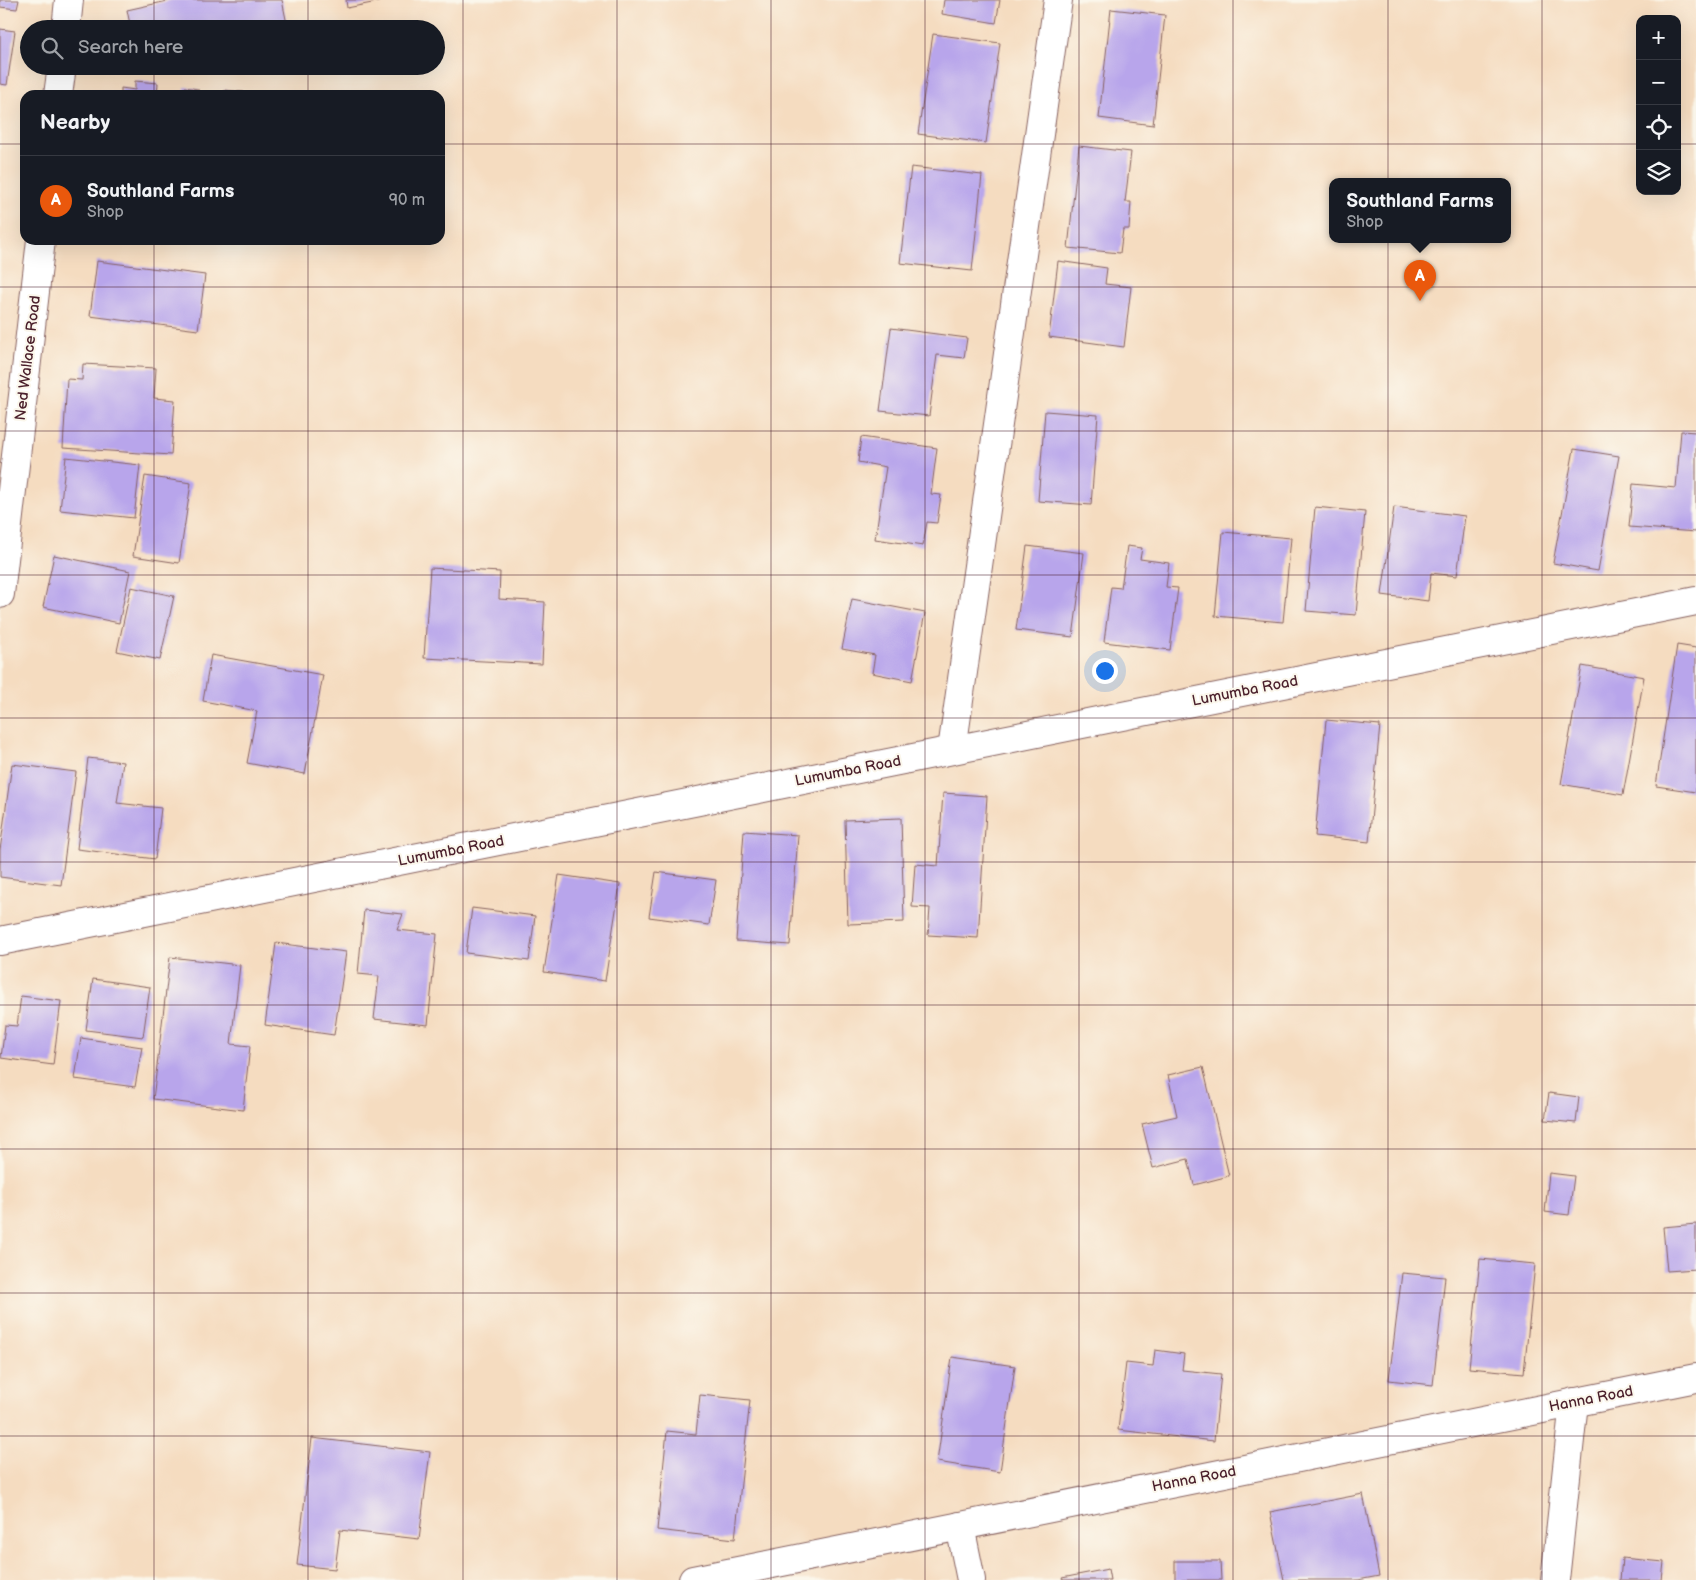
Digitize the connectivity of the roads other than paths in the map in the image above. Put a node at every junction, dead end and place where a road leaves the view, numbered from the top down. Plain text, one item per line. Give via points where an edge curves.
1 (70, 0) edge
2 (1058, 0) edge
3 (67, 20) edge
4 (61, 75) edge
5 (59, 90) edge
6 (40, 245) edge
7 (0, 594) edge
8 (1696, 601) edge
9 (952, 750) junction
10 (0, 941) edge
11 (1696, 1378) edge
12 (1574, 1402) junction
13 (960, 1526) junction
14 (693, 1580) edge
15 (971, 1580) edge
16 (1554, 1580) edge

1 - 3 street
2 - 9 street
4 - 5 street
6 - 7 street, Ned Wallace Road
8 - 9 street, Lumumba Road
9 - 10 street, Lumumba Road
11 - 12 street, Hanna Road
12 - 13 street, Hanna Road
12 - 16 street
13 - 14 street, Hanna Road
13 - 15 street

